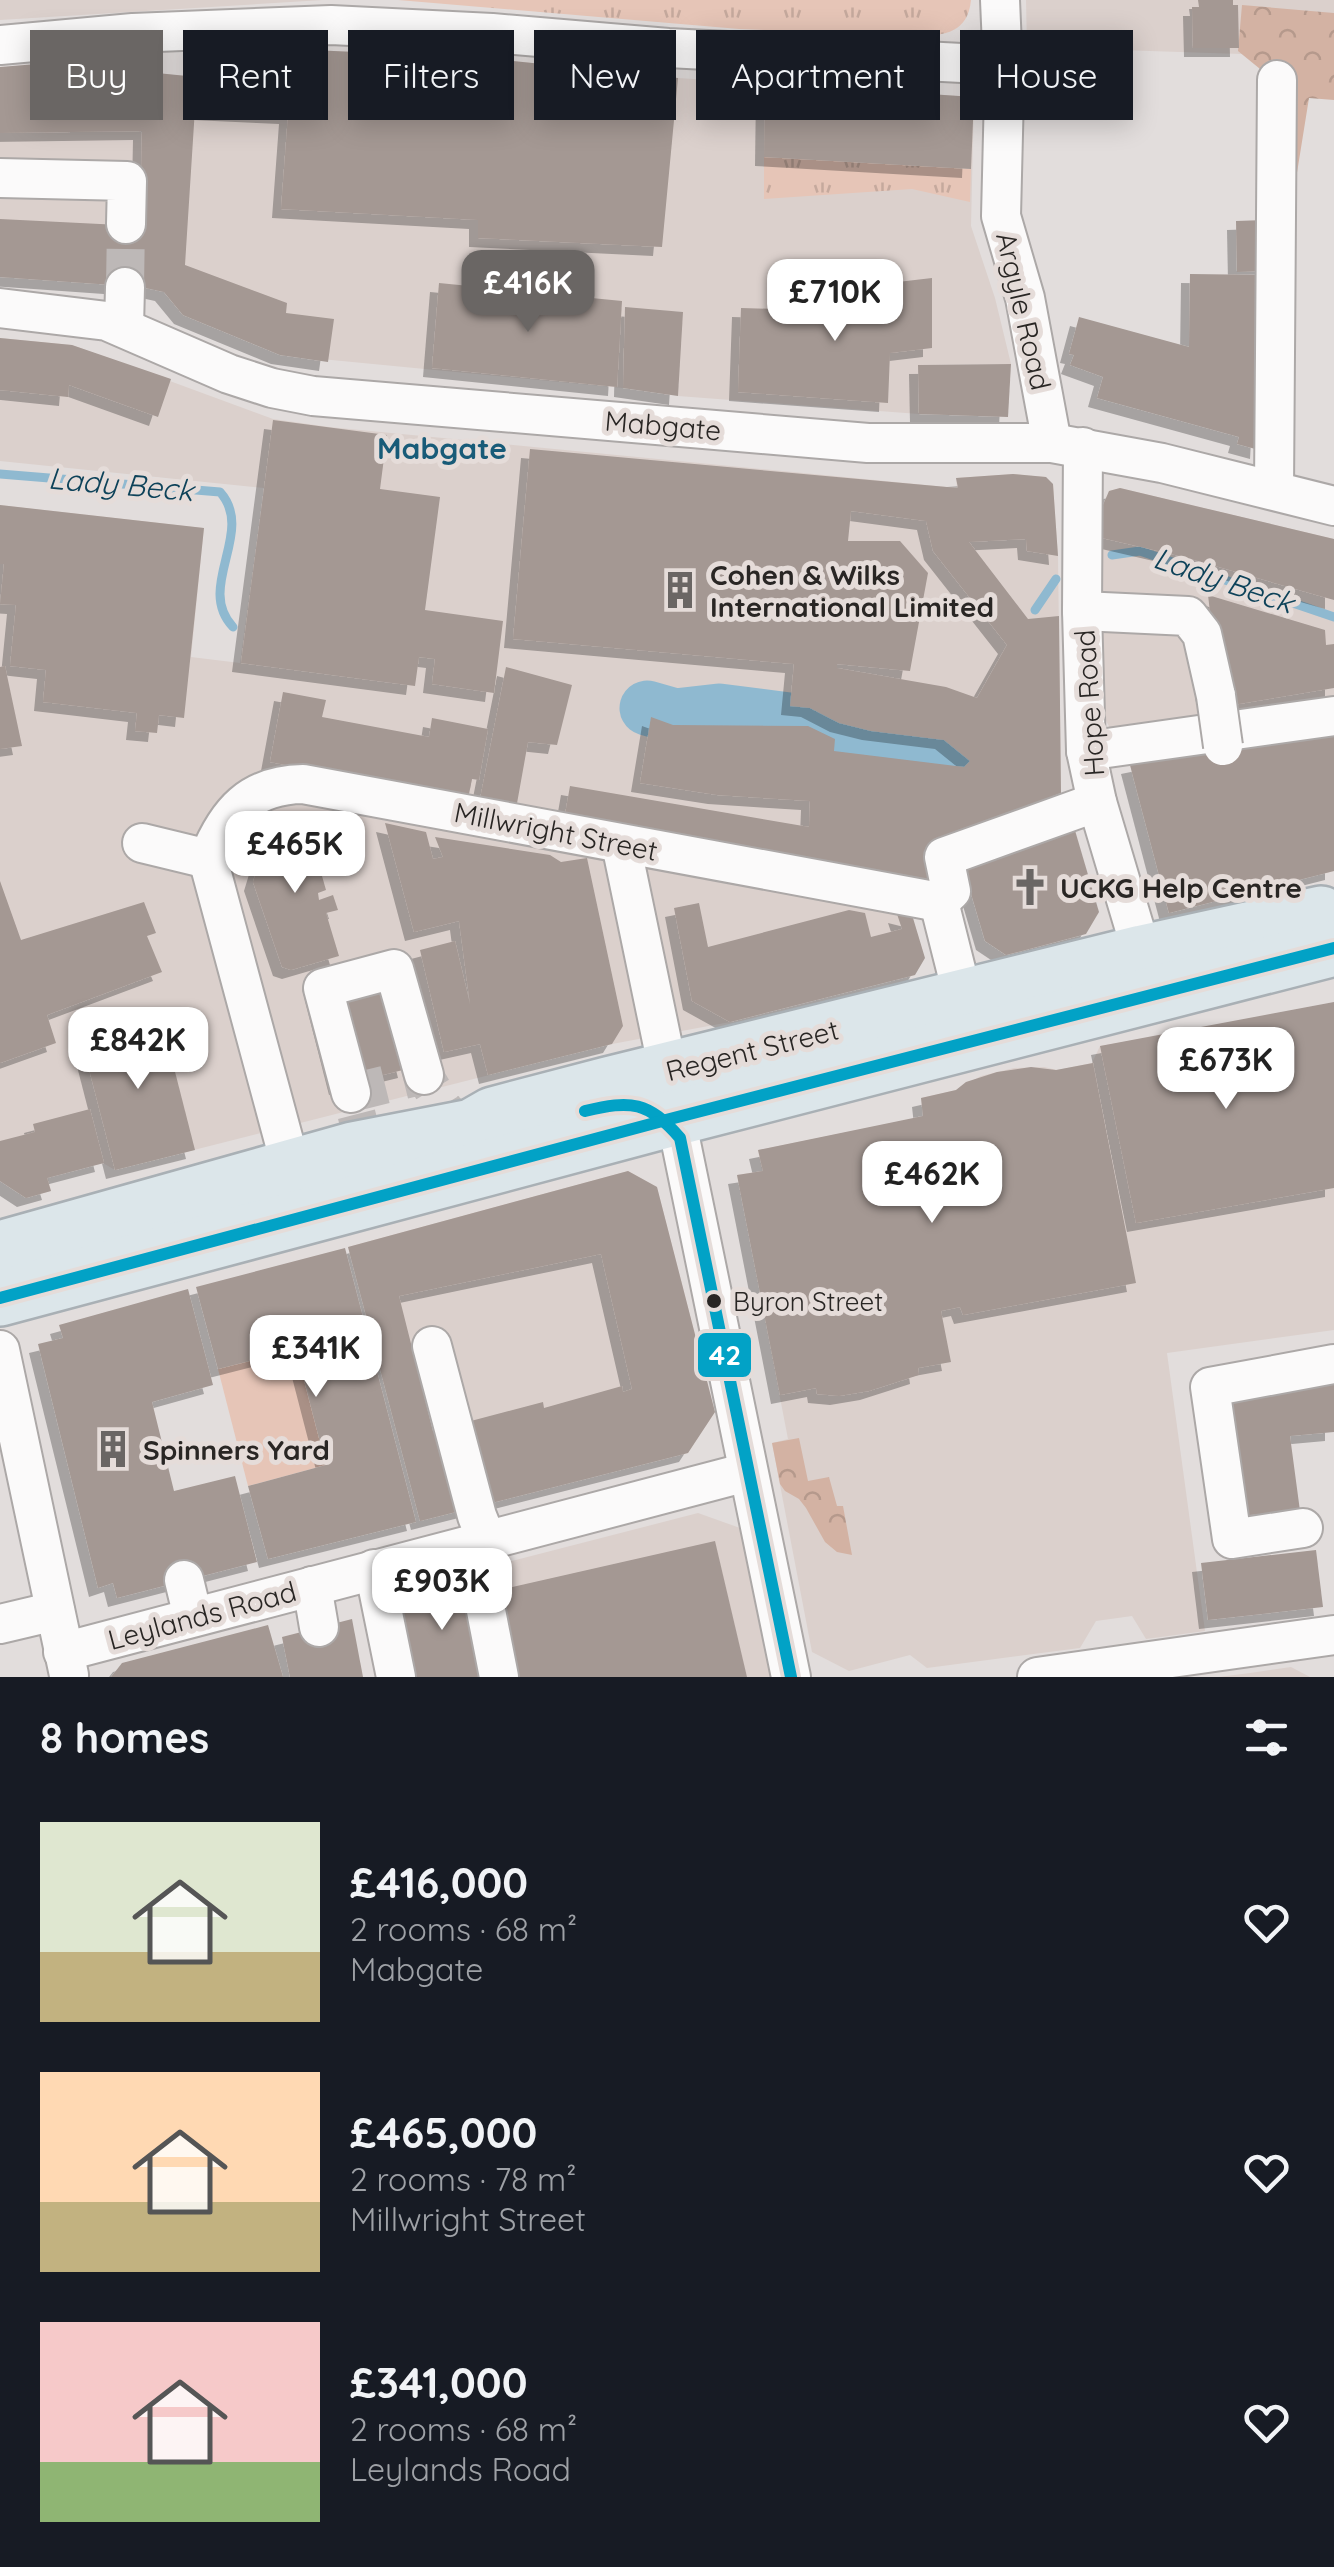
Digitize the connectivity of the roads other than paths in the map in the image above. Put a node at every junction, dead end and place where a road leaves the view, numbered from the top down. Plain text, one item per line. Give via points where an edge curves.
1 (1000, 0) edge
2 (256, 14) edge
3 (1000, 30) edge
4 (0, 45) edge
5 (960, 60) edge
6 (1277, 80) dead end
7 (1003, 120) edge
8 (0, 178) edge
9 (126, 224) tunnel mouth
10 (125, 286) tunnel mouth
11 (0, 308) edge
12 (124, 327) junction
13 (1067, 445) junction
14 (1274, 490) junction
15 (1334, 506) edge
16 (1082, 611) junction
17 (1334, 716) edge
18 (1223, 746) dead end
19 (1086, 751) junction
20 (1098, 802) junction
21 (142, 844) dead end
22 (621, 844) junction
23 (208, 858) junction
24 (939, 902) junction
25 (1334, 911) edge
26 (1334, 948) edge
27 (1142, 953) junction
28 (969, 1019) junction
29 (424, 1075) dead end
30 (351, 1094) dead end
31 (667, 1096) junction
32 (291, 1167) junction
33 (333, 1208) junction
34 (0, 1249) edge
35 (0, 1298) edge
36 (432, 1346) dead end
37 (0, 1350) edge
38 (1334, 1364) edge
39 (748, 1472) junction
40 (1303, 1528) dead end
41 (480, 1543) junction
42 (374, 1569) junction
43 (184, 1580) dead end
44 (312, 1586) junction
45 (55, 1611) junction
46 (0, 1624) edge
47 (319, 1627) dead end
48 (189, 1628) junction
49 (1334, 1636) edge
50 (66, 1664) edge
51 (396, 1677) edge
52 (499, 1677) edge
53 (792, 1677) edge
54 (1037, 1677) edge

1 - 3 street, Argyle Road
2 - 4 street
2 - 5 street via 668,48
6 - 14 street
7 - 13 street, Argyle Road via 1001,216
8 - 9 street via 127,181
10 - 12 street
11 - 12 street, Mabgate
12 - 13 street, Mabgate via 229,374 313,396 868,443
13 - 14 street, Mabgate
13 - 16 street, Hope Road via 1083,549
14 - 15 street, Mabgate
16 - 18 street, bridge via 1188,616 1202,634
16 - 19 street, Hope Road
17 - 19 street
19 - 20 street, Hope Road
20 - 24 street via 944,857 951,891
20 - 27 street, Hope Road
21 - 23 street
22 - 23 street, Millwright Street via 303,784 254,794 220,829
22 - 24 street, Millwright Street
22 - 31 street
23 - 32 street
24 - 28 street
25 - 27 highway, Regent Street
26 - 28 highway, Regent Street
27 - 28 highway, Regent Street
28 - 31 highway, Regent Street
29 - 30 street via 394,970 341,983 323,988
31 - 32 highway, Regent Street via 493,1116 472,1127
31 - 33 highway, Regent Street
31 - 39 street
32 - 33 street
32 - 34 highway, Regent Street
33 - 35 highway, Regent Street
36 - 41 street
37 - 45 street
38 - 40 street via 1210,1387 1232,1538
39 - 41 street, Leylands Road
39 - 53 street
41 - 42 street, Leylands Road
41 - 52 street
42 - 44 street, Leylands Road
42 - 51 street
43 - 48 street
44 - 47 street
44 - 48 street, Leylands Road
45 - 46 street
45 - 50 street
48 - 50 street, Leylands Road
49 - 54 street

